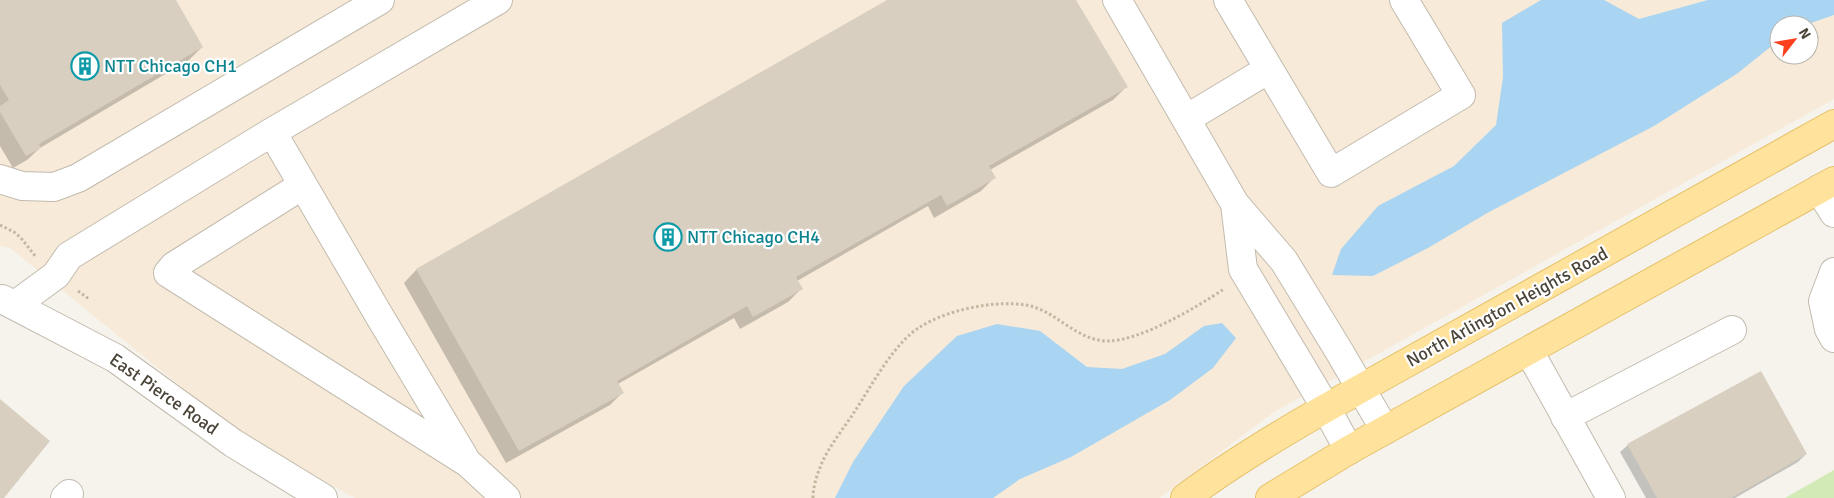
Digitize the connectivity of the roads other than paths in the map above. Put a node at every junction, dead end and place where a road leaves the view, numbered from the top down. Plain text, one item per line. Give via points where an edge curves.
1 (380, 0) edge
2 (498, 0) edge
3 (1117, 0) edge
4 (1228, 0) edge
5 (1404, 0) edge
6 (1269, 69) junction
7 (1186, 119) junction
8 (1834, 124) edge
9 (272, 132) junction
10 (0, 179) edge
11 (1827, 185) edge
12 (303, 186) junction
13 (1235, 204) junction
14 (1834, 213) edge
15 (1834, 272) edge
16 (8, 301) edge
17 (1732, 330) dead end
18 (1834, 338) edge
19 (1529, 351) junction
20 (1360, 388) junction
21 (1326, 408) junction
22 (1565, 417) junction
23 (1385, 430) junction
24 (1349, 450) junction
25 (468, 463) junction
26 (323, 498) edge
27 (506, 498) edge
28 (1185, 498) edge
29 (1270, 498) edge
30 (1611, 498) edge

1 - 10 street via 78,178 54,187 22,186
2 - 9 street
3 - 7 street
4 - 6 street
5 - 6 street via 1461,95 1331,172
6 - 7 street
7 - 13 street
8 - 20 main road, North Arlington Heights Road
9 - 12 street
9 - 16 street via 69,256 56,275
11 - 14 street
11 - 19 main road
12 - 25 street
12 - 25 street via 174,266 168,273
13 - 20 street via 1284,261
13 - 21 street via 1243,269
15 - 18 street via 1823,300
16 - 26 street, East Pierce Road via 115,358 234,443
17 - 22 street
19 - 22 street
19 - 23 main road
20 - 21 main road, North Arlington Heights Road
20 - 23 street
21 - 24 street
21 - 28 main road, North Arlington Heights Road via 1253,450
22 - 30 street
23 - 24 main road
24 - 29 main road
25 - 27 street

